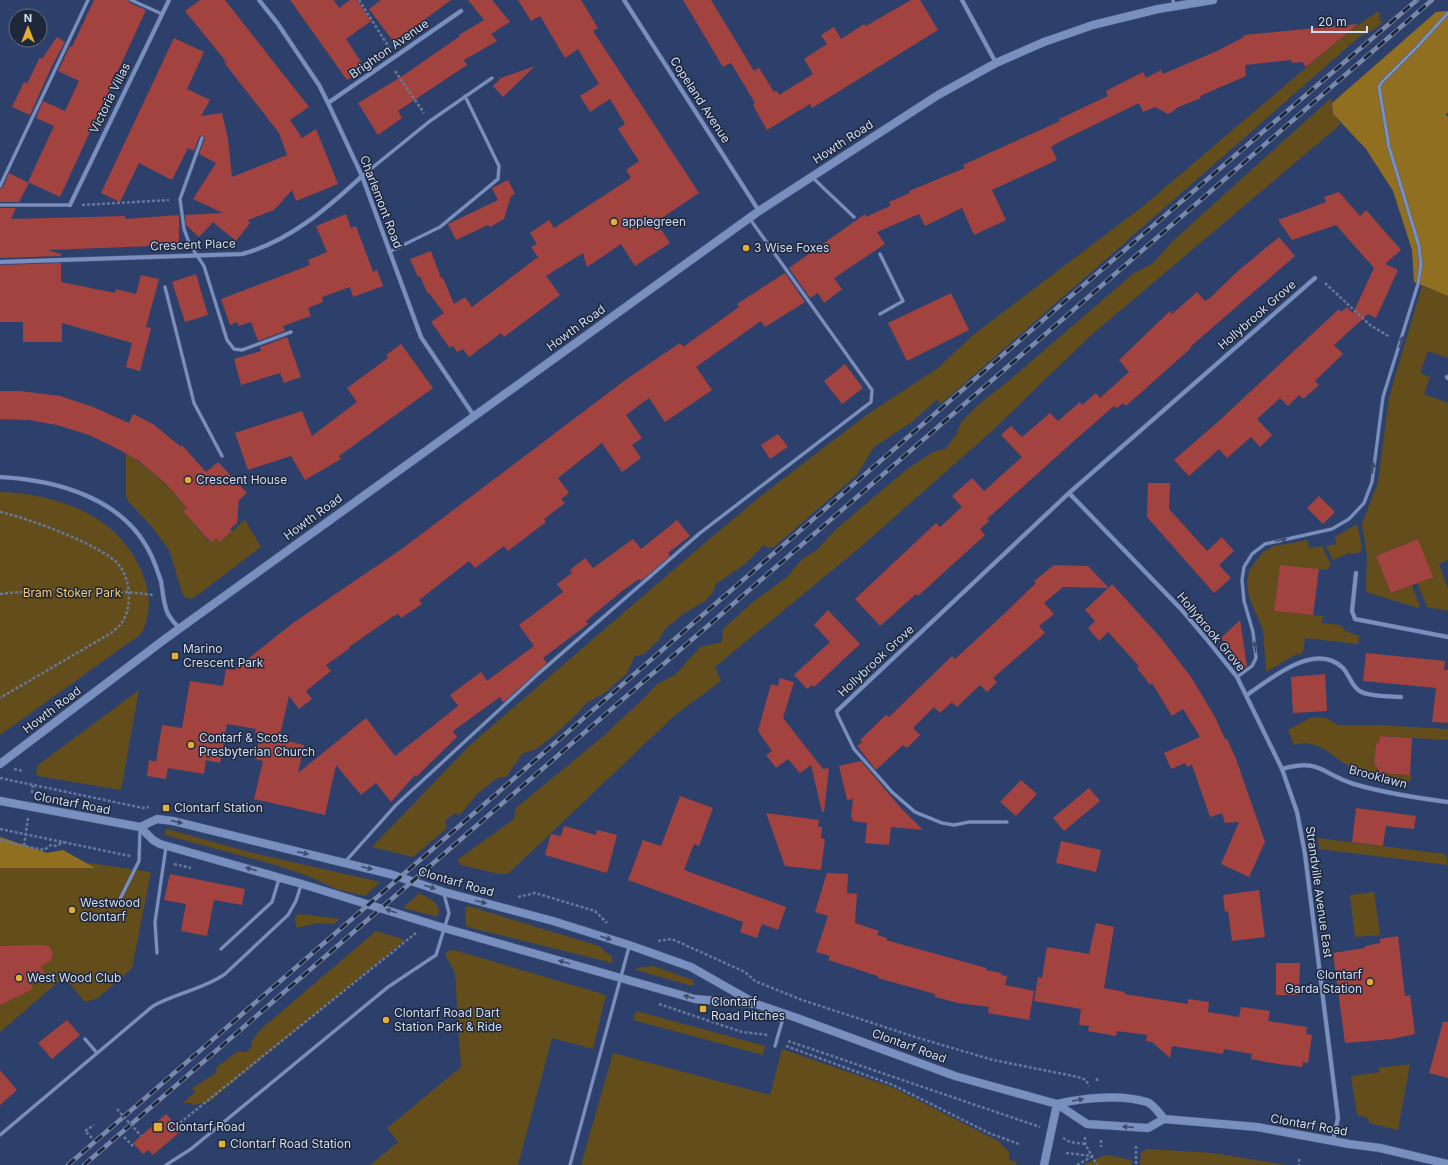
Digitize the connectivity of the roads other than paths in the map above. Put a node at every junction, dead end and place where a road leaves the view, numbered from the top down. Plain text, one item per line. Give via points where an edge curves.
1 (88, 0) edge
2 (131, 0) edge
3 (168, 0) edge
4 (259, 0) edge
5 (624, 0) edge
6 (962, 0) edge
7 (1213, 0) edge
8 (1174, 3) edge
9 (461, 11) dead end
10 (1448, 13) edge
11 (162, 14) junction
12 (996, 63) junction
13 (492, 78) dead end
14 (465, 96) junction
15 (328, 104) junction
16 (202, 138) dead end
17 (362, 176) junction
18 (812, 177) junction
19 (0, 186) edge
20 (0, 206) edge
21 (70, 206) joint
22 (759, 211) junction
23 (854, 217) dead end
24 (749, 218) junction
25 (389, 252) junction
26 (880, 254) dead end
27 (197, 255) junction
28 (0, 262) edge
29 (1314, 278) road end
30 (164, 287) dead end
31 (880, 314) dead end
32 (291, 332) dead end
33 (474, 416) junction
34 (222, 456) dead end
35 (0, 476) edge
36 (1069, 493) junction
37 (1356, 573) dead end
38 (179, 628) junction
39 (1448, 637) edge
40 (1237, 677) junction
41 (1247, 695) junction
42 (1401, 697) dead end
43 (837, 711) joint
44 (0, 764) edge
45 (1282, 769) junction
46 (0, 801) edge
47 (1448, 802) edge
48 (1297, 812) joint
49 (1007, 822) dead end
50 (140, 827) junction
51 (167, 845) junction
52 (344, 863) junction
53 (280, 878) junction
54 (302, 884) junction
55 (444, 892) junction
56 (118, 904) dead end
57 (444, 928) junction
58 (629, 945) junction
59 (221, 950) dead end
60 (157, 953) dead end
61 (620, 978) junction
62 (756, 1004) junction
63 (784, 1015) junction
64 (85, 1039) dead end
65 (775, 1044) road end
66 (97, 1053) junction
67 (1057, 1104) junction
68 (1164, 1119) junction
69 (0, 1135) edge
70 (1334, 1141) junction
71 (1448, 1164) edge
72 (166, 1165) edge
73 (570, 1165) edge
74 (1044, 1165) edge

1 - 19 lane
2 - 11 lane
3 - 11 street, Victoria Villas
4 - 15 street, Charlemont Road via 319,85
5 - 22 street, Copeland Avenue
6 - 12 street
7 - 8 main road, Howth Road
8 - 12 main road, Howth Road via 1093,25 1044,42
9 - 15 street, Brighton Avenue
40 -> 10 lane via 1252,666 1256,658 1242,580 1244,567 1252,554 1265,544 1332,529 1349,519 1364,503 1372,482 1383,397 1418,284 1420,264 1419,246 1389,147 1379,87
11 - 21 street, Victoria Villas
12 - 18 main road, Howth Road via 938,95
13 - 14 lane
14 - 17 lane
14 - 25 lane via 499,166 498,179 440,227
15 - 17 street, Charlemont Road
16 - 27 lane via 180,199 184,229
17 - 25 street, Charlemont Road
17 - 27 street, Crescent Place via 305,224 262,249 242,254
18 - 22 main road, Howth Road
18 - 23 lane
20 - 21 lane
22 - 24 main road, Howth Road
24 - 33 main road, Howth Road
24 - 52 lane via 872,390 871,402 700,534 550,664 396,804
25 - 33 street, Charlemont Road via 421,337
26 - 31 lane via 903,300
27 - 28 street, Crescent Place
27 - 32 lane via 204,266 227,340 234,349 242,350
29 - 36 street, Hollybrook Grove
30 - 34 lane via 194,403
33 - 38 main road, Howth Road
35 - 38 street via 45,482 91,497 122,516 140,536 151,555 161,582 168,614
36 - 40 street, Hollybrook Grove via 1181,609
36 - 43 street, Hollybrook Grove
37 - 39 street via 1352,611 1355,619
38 - 44 main road, Howth Road
40 - 41 street, Hollybrook Grove
41 - 42 street via 1295,663 1321,660 1336,663 1344,669 1357,690
41 - 45 street, Hollybrook Grove
43 - 49 lane via 854,749 892,792 915,812 954,825 969,822
45 - 47 street, Brooklawn via 1298,764 1314,765 1352,783 1415,798
45 - 48 street, Hollybrook Grove
46 - 50 main road, Clontarf Road
48 - 70 street, Strandville Avenue East via 1305,854 1338,1118
50 - 51 main road, Clontarf Road via 153,840
50 -> 52 main road, Clontarf Road via 157,819 173,821
50 - 56 lane via 139,861
53 -> 51 main road, Clontarf Road
51 - 60 lane via 155,922
52 -> 55 main road, Clontarf Road via 390,874
53 - 54 main road, Clontarf Road
53 - 59 lane via 272,902
57 -> 54 main road, Clontarf Road
54 - 66 lane via 288,915 225,974 216,980 170,996 153,1006
55 - 57 lane via 449,913
55 -> 58 main road, Clontarf Road via 553,921
61 -> 57 main road, Clontarf Road
57 - 72 lane via 436,955 388,987 191,1149
58 - 61 lane
58 - 62 main road, Clontarf Road via 691,967
62 -> 61 main road, Clontarf Road via 695,998
61 - 73 lane
62 - 63 main road, Clontarf Road
63 - 65 lane
63 - 67 main road, Clontarf Road via 955,1076
64 - 66 lane
66 - 69 lane
67 -> 68 main road, Clontarf Road via 1082,1098 1116,1098 1148,1102
68 -> 67 main road, Clontarf Road via 1148,1128 1087,1124
67 - 74 main road
68 - 70 main road, Clontarf Road via 1258,1127
70 - 71 main road, Clontarf Road via 1380,1148

